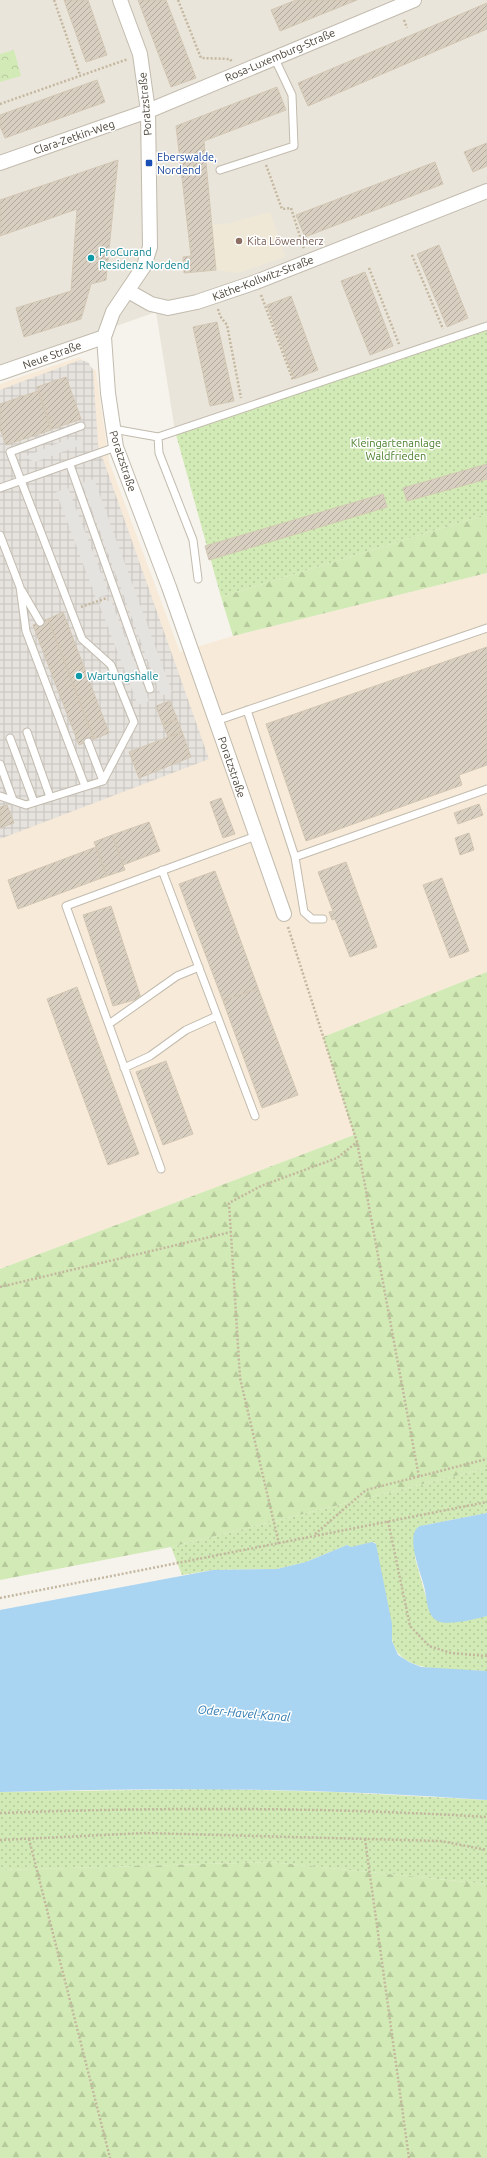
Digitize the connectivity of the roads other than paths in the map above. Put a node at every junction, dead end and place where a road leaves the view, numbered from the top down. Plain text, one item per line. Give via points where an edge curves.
1 (120, 0) edge
2 (414, 0) edge
3 (274, 56) junction
4 (148, 111) junction
5 (0, 163) edge
6 (220, 170) dead end
7 (487, 191) edge
8 (128, 291) junction
9 (487, 326) edge
10 (104, 337) junction
11 (0, 373) edge
12 (81, 426) dead end
13 (112, 429) junction
14 (158, 437) junction
15 (116, 447) junction
16 (70, 465) junction
17 (21, 481) junction
18 (0, 488) edge
19 (0, 535) edge
20 (198, 579) dead end
21 (20, 587) junction
22 (40, 622) dead end
23 (487, 628) edge
24 (150, 689) dead end
25 (247, 710) junction
26 (216, 721) junction
27 (27, 732) dead end
28 (10, 738) dead end
29 (88, 742) dead end
30 (0, 764) edge
31 (103, 781) junction
32 (85, 786) junction
33 (487, 789) edge
34 (0, 796) edge
35 (50, 797) junction
36 (13, 800) junction
37 (34, 802) junction
38 (256, 836) junction
39 (295, 857) junction
40 (162, 870) junction
41 (284, 914) road end
42 (323, 919) dead end
43 (199, 967) junction
44 (217, 1016) junction
45 (109, 1024) junction
46 (124, 1068) junction
47 (256, 1116) dead end
48 (161, 1169) dead end

1 - 4 street, Poratzstraße via 140,54
2 - 3 street, Rosa-Luxemburg-Straße
3 - 4 street, Rosa-Luxemburg-Straße
3 - 6 lane via 292,95 294,146
4 - 5 street, Clara-Zetkin-Weg
4 - 8 street, Poratzstraße via 150,246 144,266
7 - 8 street, Käthe-Kollwitz-Straße via 256,282 197,302 168,308 151,304
8 - 10 street, Poratzstraße via 113,312
9 - 14 lane
10 - 11 street, Neue Straße
10 - 13 street, Poratzstraße
12 - 17 lane via 10,452
13 - 14 lane
13 - 15 street, Poratzstraße
14 - 20 lane via 159,453 193,540
15 - 16 lane
15 - 26 street, Poratzstraße
16 - 17 lane
16 - 24 lane
17 - 18 lane
17 - 31 lane via 82,639 111,665 134,722
19 - 21 lane
21 - 22 lane
21 - 32 lane via 26,631
23 - 25 lane
25 - 26 lane
25 - 39 lane
26 - 38 street, Poratzstraße
27 - 35 lane
28 - 37 lane
29 - 31 lane
30 - 36 lane
31 - 32 lane
32 - 35 lane
33 - 39 lane
34 - 36 lane
35 - 37 lane
36 - 37 lane via 26,805
38 - 40 lane
38 - 41 street, Poratzstraße
39 - 42 lane via 304,912 312,919
40 - 43 lane
40 - 45 lane via 66,906
43 - 44 lane
43 - 45 lane via 177,976
44 - 46 lane via 186,1030 150,1056
44 - 47 lane
45 - 46 lane
46 - 48 lane

